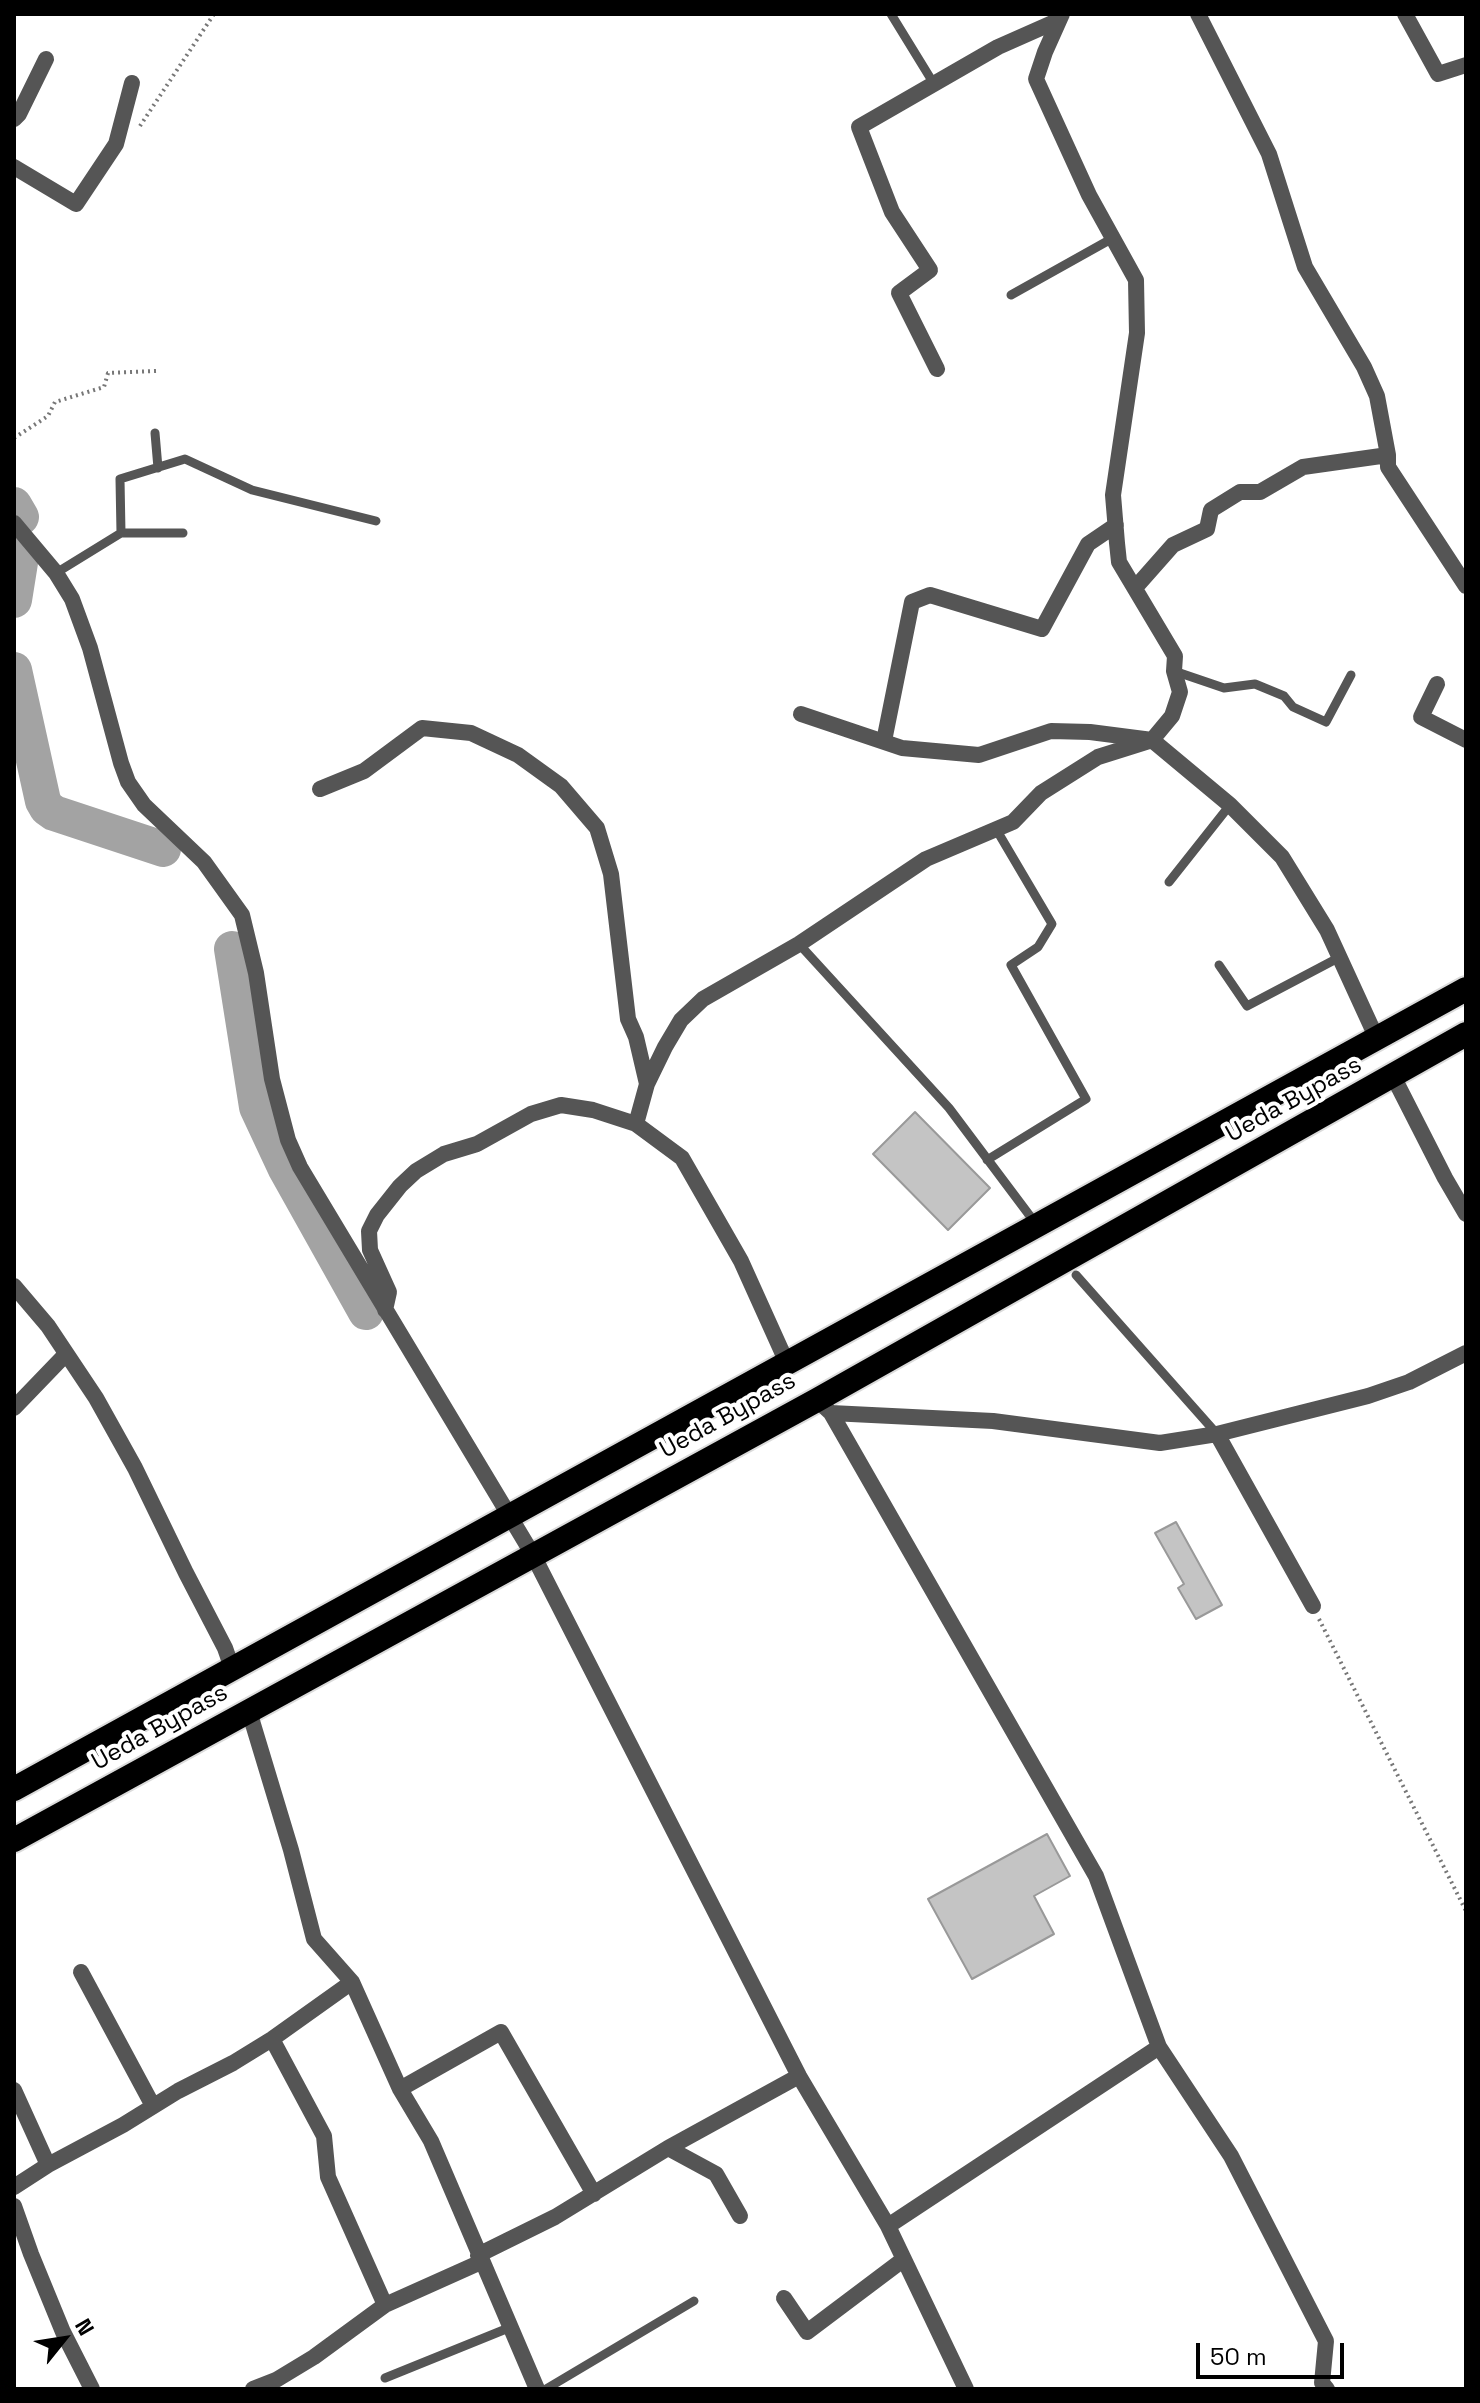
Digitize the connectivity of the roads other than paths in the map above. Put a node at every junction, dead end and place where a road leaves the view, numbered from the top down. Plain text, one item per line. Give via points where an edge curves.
1 (891, 14) edge
2 (1198, 14) edge
3 (1405, 14) edge
4 (1061, 17) edge
5 (46, 59) dead end
6 (1466, 65) edge
7 (132, 83) dead end
8 (934, 84) junction
9 (14, 119) edge
10 (14, 167) edge
11 (1113, 238) junction
12 (1011, 295) dead end
13 (937, 369) dead end
14 (155, 433) dead end
15 (1388, 455) junction
16 (158, 468) junction
17 (376, 521) dead end
18 (14, 523) edge
19 (1116, 525) junction
20 (121, 533) junction
21 (183, 533) dead end
22 (56, 573) junction
23 (1466, 586) edge
24 (1135, 588) junction
25 (1174, 671) junction
26 (1351, 675) dead end
27 (1437, 684) dead end
28 (801, 714) dead end
29 (1466, 739) edge
30 (1152, 740) junction
31 (884, 741) junction
32 (320, 789) dead end
33 (1230, 805) junction
34 (996, 829) junction
35 (1169, 882) dead end
36 (799, 944) junction
37 (1340, 957) junction
38 (1219, 965) dead end
39 (1466, 989) edge
40 (1466, 1034) edge
41 (1377, 1039) junction
42 (1393, 1076) junction
43 (647, 1084) junction
44 (636, 1124) junction
45 (987, 1160) junction
46 (1466, 1214) edge
47 (1030, 1216) dead end
48 (1076, 1275) dead end
49 (14, 1286) edge
50 (385, 1310) junction
51 (1466, 1353) edge
52 (66, 1354) junction
53 (787, 1363) junction
54 (824, 1407) junction
55 (14, 1408) edge
56 (1217, 1434) junction
57 (510, 1516) junction
58 (533, 1555) junction
59 (1313, 1606) road end
60 (232, 1668) junction
61 (249, 1711) junction
62 (14, 1789) edge
63 (14, 1840) edge
64 (81, 1972) dead end
65 (352, 1982) junction
66 (272, 2039) junction
67 (1159, 2047) junction
68 (799, 2076) junction
69 (400, 2089) junction
70 (14, 2090) edge
71 (153, 2106) junction
72 (668, 2148) junction
73 (48, 2165) junction
74 (14, 2187) edge
75 (594, 2194) junction
76 (14, 2206) edge
77 (740, 2216) dead end
78 (888, 2226) junction
79 (480, 2258) junction
80 (904, 2259) junction
81 (784, 2298) dead end
82 (694, 2301) dead end
83 (385, 2305) junction
84 (511, 2327) junction
85 (385, 2378) dead end
86 (92, 2389) edge
87 (253, 2389) edge
88 (537, 2389) edge
89 (546, 2389) edge
90 (966, 2389) edge
91 (1327, 2389) edge

1 - 8 lane
2 - 15 street via 1269,154 1305,267 1377,396
3 - 6 street via 1438,74
4 - 8 street
4 - 11 street via 1036,79
5 - 9 street
7 - 10 street via 116,144 76,204
8 - 13 street via 859,127 892,212 930,270 899,293
11 - 12 lane
11 - 19 street via 1136,280 1137,333 1113,495
14 - 16 lane
15 - 23 street via 1388,467
15 - 24 street via 1303,467 1260,492 1240,492 1211,510 1207,529 1173,545
16 - 17 lane via 185,459 252,490
16 - 20 lane via 120,479
18 - 22 street
19 - 24 street via 1119,562
19 - 31 street via 1088,544 1042,629 930,595 912,602
20 - 21 lane
20 - 22 lane
22 - 50 street via 82,625 128,782 144,805 204,862 242,915 288,1140
24 - 25 street via 1175,656
25 - 26 lane via 1224,688 1255,684 1326,722
25 - 30 street via 1180,692 1172,716
27 - 29 street via 1421,717
28 - 31 street
30 - 31 street via 1051,731 979,755 902,748
30 - 33 street
30 - 34 street via 1098,757 1041,793 1013,822
32 - 43 street via 364,771 422,728 471,733 518,755 561,786 597,828 611,874 628,1019
33 - 35 lane
33 - 37 street via 1282,857
34 - 36 street via 926,859
34 - 45 lane via 1052,924 1038,947 1011,965 1086,1099
36 - 43 street via 703,999 681,1020
36 - 45 lane via 949,1108
37 - 38 lane via 1247,1006
37 - 41 street
39 - 41 highway, Ueda Bypass
40 - 42 highway, Ueda Bypass
41 - 53 highway, Ueda Bypass
42 - 46 street
42 - 54 highway, Ueda Bypass
43 - 44 street
44 - 50 street via 561,1105 531,1114 416,1171 369,1231 370,1250 389,1292
44 - 53 street via 682,1158 741,1261
45 - 47 lane
48 - 56 lane
49 - 52 street
50 - 57 street
51 - 56 street via 1368,1396
52 - 55 street
52 - 60 street via 135,1468
53 - 57 highway, Ueda Bypass
54 - 56 street via 993,1421 1160,1443
54 - 58 highway, Ueda Bypass
54 - 67 street via 1096,1876
56 - 59 street
57 - 58 street
57 - 60 highway, Ueda Bypass
58 - 61 highway, Ueda Bypass
58 - 68 street
60 - 62 highway, Ueda Bypass
61 - 63 highway, Ueda Bypass
61 - 65 street via 314,1939
64 - 71 street
65 - 66 street
65 - 69 street
66 - 71 street
66 - 83 street via 324,2136 328,2177
67 - 78 street
67 - 91 street via 1231,2156 1326,2341 1322,2383
68 - 72 street
68 - 78 street
69 - 75 street via 501,2032
69 - 79 street via 431,2141
70 - 73 street
71 - 73 street
72 - 75 street
72 - 77 street via 716,2174
73 - 74 street
75 - 79 street
76 - 86 street via 63,2332
78 - 80 street
79 - 83 street
79 - 84 street
80 - 81 street via 807,2332
80 - 90 street
82 - 89 lane
83 - 87 street via 314,2357
84 - 85 lane
84 - 88 street

